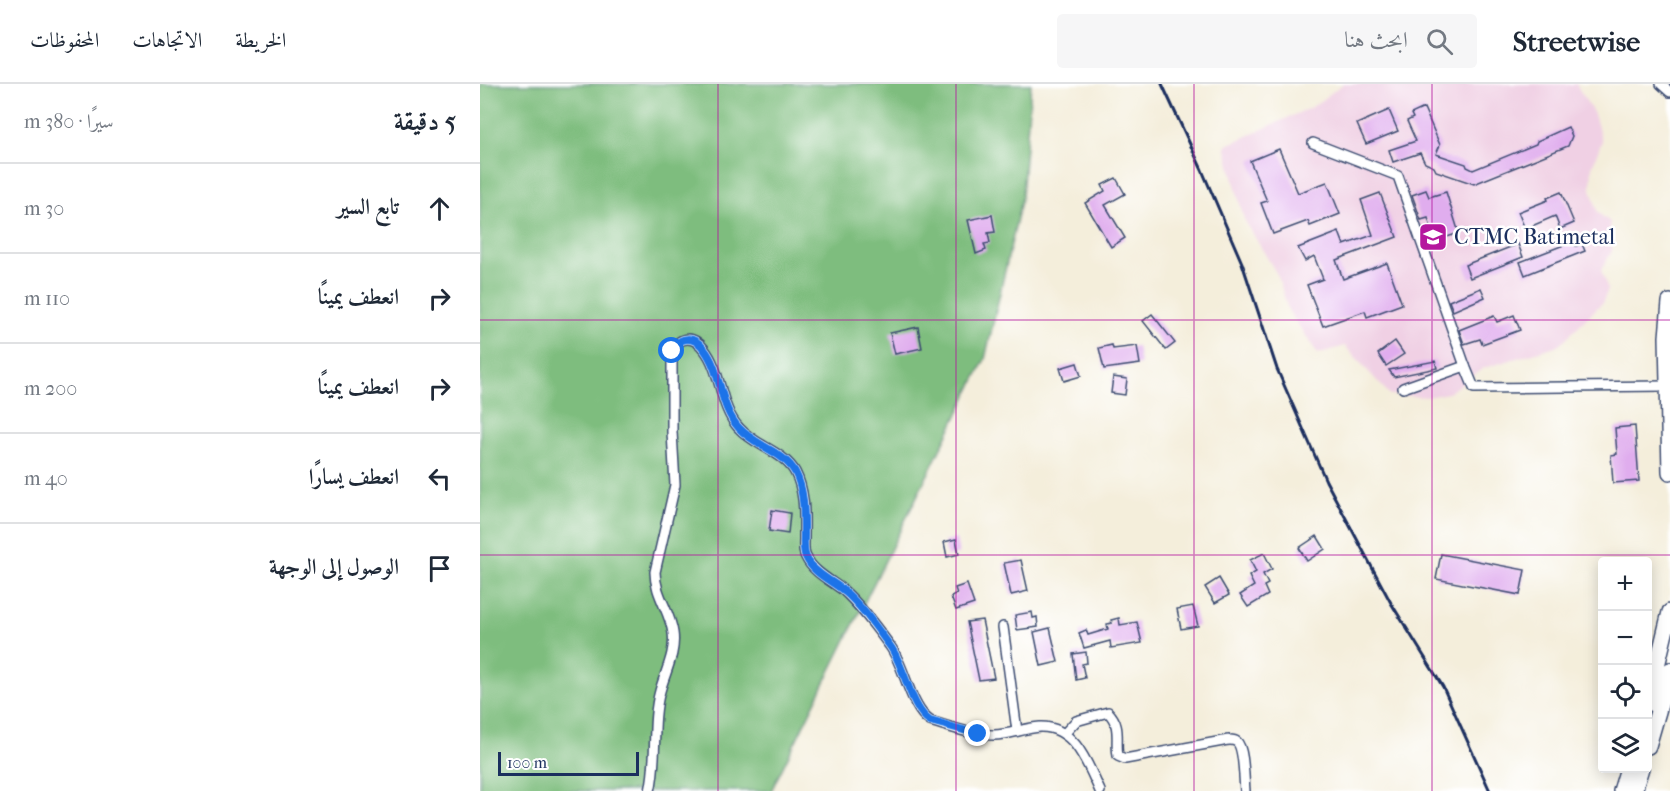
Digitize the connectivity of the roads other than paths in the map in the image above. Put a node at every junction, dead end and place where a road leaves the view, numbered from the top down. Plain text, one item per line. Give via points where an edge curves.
1 (1661, 84) edge
2 (1670, 92) edge
3 (1313, 143) dead end
4 (1670, 302) edge
5 (1465, 366) junction
6 (1668, 386) junction
7 (1403, 388) dead end
8 (1670, 472) edge
9 (1670, 612) edge
10 (1003, 627) dead end
11 (1670, 670) edge
12 (1652, 682) edge
13 (1652, 729) edge
14 (1017, 731) junction
15 (1064, 734) junction
16 (1626, 773) edge
17 (1639, 773) edge
18 (650, 791) edge
19 (1100, 791) edge
20 (1245, 791) edge
21 (1621, 791) edge
22 (1634, 791) edge

1 - 2 street
3 - 5 street via 1398,176
4 - 6 highway
5 - 6 street via 1474,388
5 - 7 street
6 - 8 highway
9 - 12 highway
10 - 14 street
11 - 13 highway
14 - 15 street via 1042,727
14 - 18 street via 978,734 925,718 891,647 854,601 811,566 804,555 804,510 796,473 786,460 736,426 705,350 683,339 672,351 675,485 655,572 655,584 670,620 673,649 657,705
15 - 19 street via 1083,755
15 - 20 street via 1076,721 1108,712 1119,731 1118,756 1125,759 1233,740 1240,745
16 - 21 highway
17 - 22 highway

